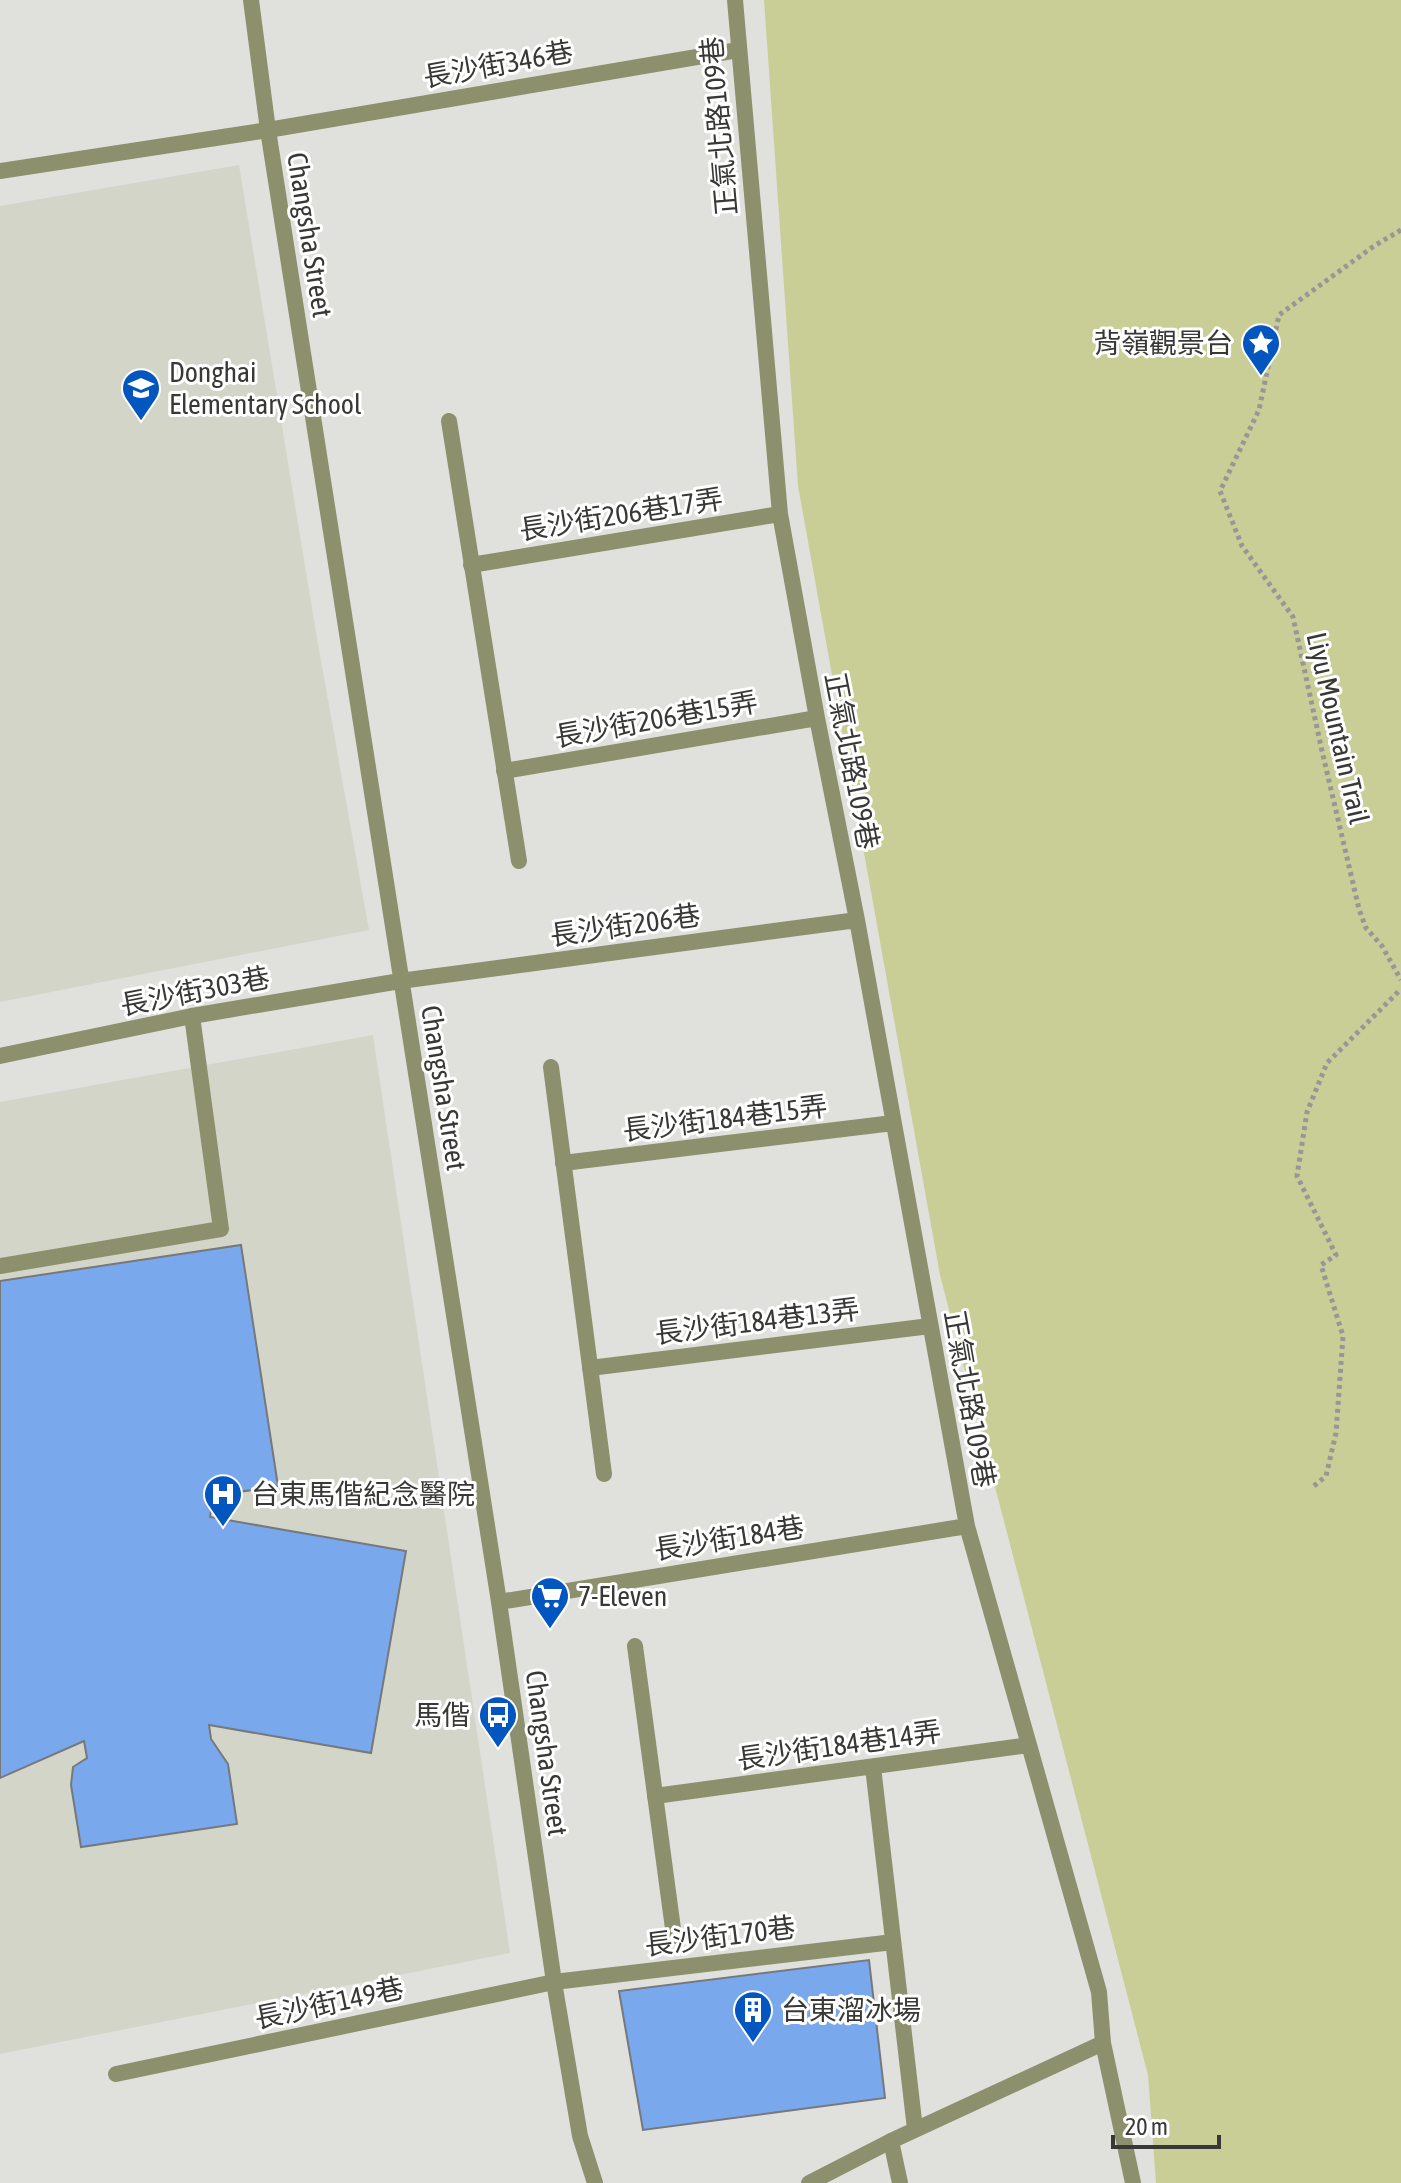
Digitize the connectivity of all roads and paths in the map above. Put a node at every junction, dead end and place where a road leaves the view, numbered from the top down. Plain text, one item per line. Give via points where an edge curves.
1 (251, 0) edge
2 (735, 0) edge
3 (738, 50) junction
4 (268, 130) junction
5 (0, 171) edge
6 (1401, 230) edge
7 (449, 421) dead end
8 (780, 514) junction
9 (471, 565) junction
10 (817, 718) junction
11 (504, 771) junction
12 (519, 861) dead end
13 (857, 920) junction
14 (1401, 980) edge
15 (400, 981) junction
16 (1401, 989) edge
17 (192, 1016) junction
18 (0, 1056) edge
19 (551, 1067) dead end
20 (893, 1123) junction
21 (563, 1163) junction
22 (0, 1266) edge
23 (930, 1326) junction
24 (590, 1368) junction
25 (604, 1474) dead end
26 (1314, 1486) dead end
27 (967, 1526) junction
28 (499, 1602) junction
29 (635, 1646) dead end
30 (1029, 1745) junction
31 (873, 1767) junction
32 (655, 1796) junction
33 (674, 1936) dead end
34 (893, 1942) junction
35 (554, 1982) junction
36 (1103, 2043) junction
37 (116, 2074) dead end
38 (915, 2129) junction
39 (891, 2141) junction
40 (595, 2183) edge
41 (809, 2183) edge
42 (900, 2183) edge
43 (1133, 2183) edge

1 - 4 street, Changsha Street
2 - 3 street, 正氣北路109巷
3 - 4 street, 長沙街346巷
3 - 8 street, 正氣北路109巷
4 - 5 street, 長沙街346巷
4 - 15 street, Changsha Street
6 - 14 path, Liyu Mountain Trail via 1279,315 1259,410 1220,491 1242,546 1293,617 1359,909
7 - 9 street
8 - 9 street, 長沙街206巷17弄
8 - 10 street, 正氣北路109巷
9 - 11 street
10 - 11 street, 長沙街206巷15弄
10 - 13 street, 正氣北路109巷
11 - 12 street
13 - 15 street, 長沙街206巷
13 - 20 street, 正氣北路109巷
15 - 17 street, 長沙街303巷
15 - 28 street, Changsha Street
16 - 26 path via 1327,1063 1307,1112 1297,1176 1336,1255 1321,1265 1343,1336 1336,1433 1326,1476
17 - 18 street, 長沙街303巷
17 - 22 street via 221,1229
19 - 21 street
20 - 21 street, 長沙街184巷15弄
20 - 23 street, 正氣北路109巷
21 - 24 street
23 - 24 street, 長沙街184巷13弄
23 - 27 street, 正氣北路109巷
24 - 25 street
27 - 28 street, 長沙街184巷
27 - 30 street, 正氣北路109巷
28 - 35 street, Changsha Street
29 - 32 street
30 - 31 street, 長沙街184巷14弄
30 - 36 street, 正氣北路109巷 via 1099,1992
31 - 32 street, 長沙街184巷14弄
31 - 34 street
32 - 33 street
34 - 35 street, 長沙街170巷
34 - 38 street
35 - 37 street, 長沙街149巷
35 - 40 street, Changsha Street via 580,2136
36 - 38 street
36 - 43 street, 正氣北路109巷
38 - 39 street
39 - 41 street
39 - 42 street

